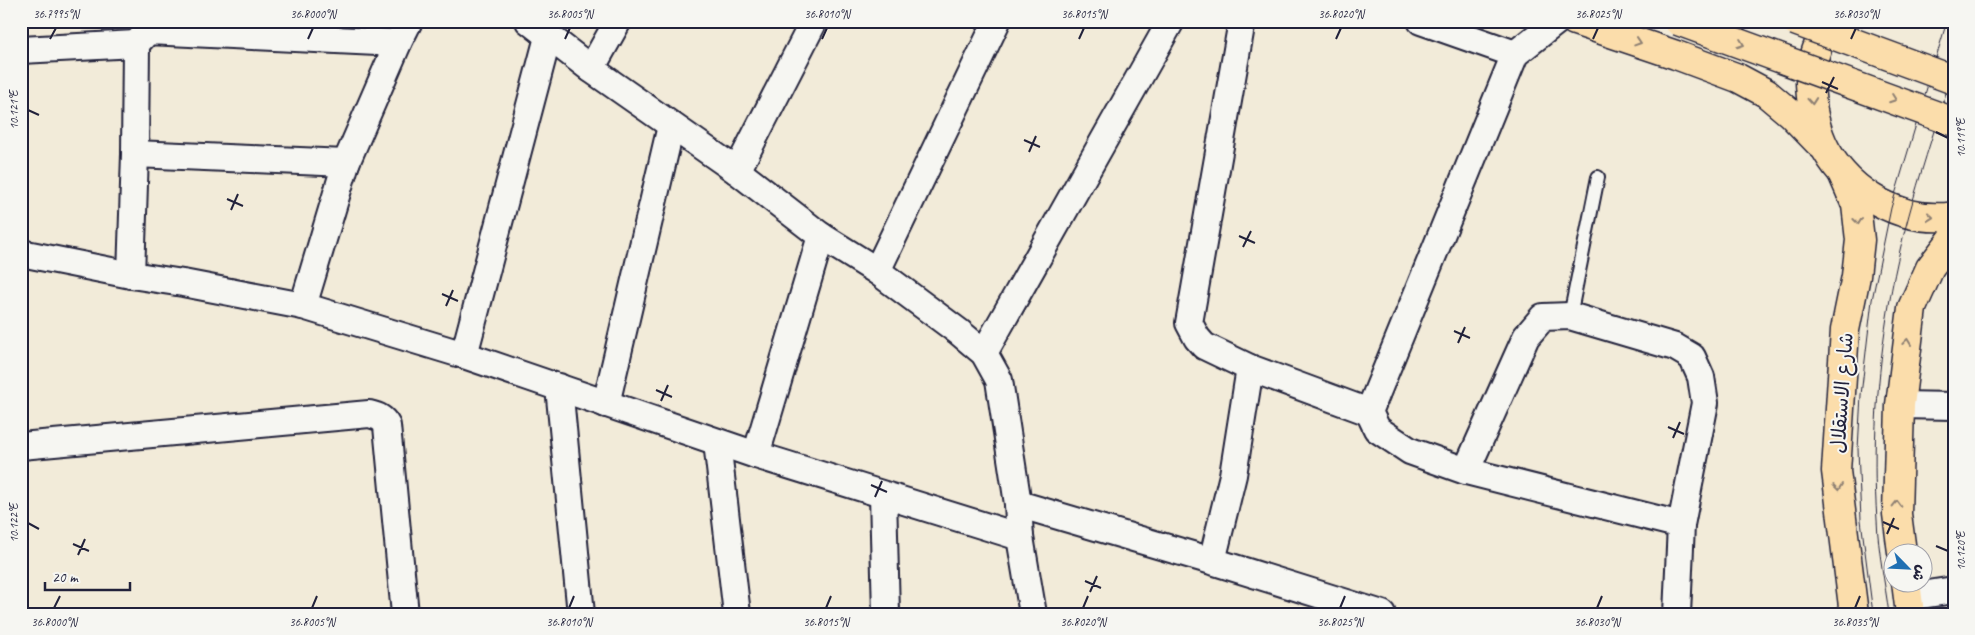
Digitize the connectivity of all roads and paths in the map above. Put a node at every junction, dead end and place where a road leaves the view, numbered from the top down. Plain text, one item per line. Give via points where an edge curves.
1 (618, 21) edge
2 (814, 21) edge
3 (997, 21) edge
4 (1171, 21) edge
5 (1242, 21) edge
6 (1421, 21) edge
7 (1557, 21) edge
8 (1575, 21) edge
9 (1678, 21) edge
10 (1795, 21) edge
11 (1829, 21) edge
12 (539, 29) edge
13 (404, 32) edge
14 (136, 44) junction
15 (21, 50) edge
16 (1515, 54) junction
17 (591, 69) junction
18 (1954, 80) edge
19 (1954, 122) edge
20 (671, 126) junction
21 (1825, 149) junction
22 (135, 154) junction
23 (346, 163) junction
24 (737, 171) junction
25 (1843, 175) junction
26 (1598, 176) dead end
27 (1954, 216) edge
28 (821, 236) junction
29 (1954, 237) edge
30 (21, 252) edge
31 (878, 271) junction
32 (131, 275) junction
33 (303, 306) junction
34 (1570, 316) junction
35 (984, 353) junction
36 (464, 355) junction
37 (1250, 368) junction
38 (559, 387) junction
39 (606, 404) junction
40 (1900, 405) junction
41 (1954, 406) edge
42 (1369, 412) junction
43 (717, 442) junction
44 (21, 446) edge
45 (756, 455) junction
46 (1466, 471) junction
47 (883, 495) junction
48 (1018, 504) junction
49 (1682, 525) junction
50 (1020, 537) junction
51 (1901, 542) edge
52 (1212, 561) junction
53 (1954, 590) edge
54 (1908, 598) edge
55 (405, 614) edge
56 (581, 614) edge
57 (737, 614) edge
58 (886, 614) edge
59 (1033, 614) edge
60 (1382, 614) edge
61 (1677, 614) edge
62 (1854, 614) edge

1 - 17 street
2 - 24 street
3 - 31 street
4 - 35 street
5 - 37 street via 1189,323 1204,346
6 - 16 street
7 - 16 street
8 -> 21 main road via 1738,78 1766,93
9 -> 19 main road, bridge
10 - 18 main road, bridge
11 -> 21 main road via 1817,47 1810,81 1813,116
12 - 17 street
12 - 36 street
13 - 14 street via 148,31
13 - 23 street
14 - 15 street
14 - 22 street
16 - 42 street
17 - 20 street
20 - 24 street
20 - 39 street
21 - 25 main road
22 - 23 street
22 - 32 street
23 - 33 street
24 - 28 street
25 -> 27 main road via 1866,194 1891,208 1909,214 1942,218
25 -> 62 main road, شارع الاستقلال via 1856,205 1860,240 1846,330 1836,471
26 - 34 lane
28 - 31 street
28 - 45 street
40 -> 29 main road via 1912,308 1930,268
30 - 32 street
31 - 35 street
32 - 33 street
33 - 36 street
34 - 46 street via 1544,318 1526,337
34 - 49 street via 1675,347 1692,358 1701,377 1705,403
35 - 48 street via 999,380
36 - 38 street
37 - 42 street
37 - 52 street via 1232,475
38 - 39 street
38 - 56 street
39 - 43 street
40 - 41 street
51 -> 40 main road via 1897,514
42 - 46 street via 1377,429 1410,452
43 - 45 street
43 - 57 street
44 - 55 street via 369,414 378,416 387,426
45 - 47 street
46 - 49 street
47 - 50 street
47 - 58 street
48 - 50 street
48 - 52 street
49 - 61 street
50 - 59 street
52 - 60 street
53 - 54 street

